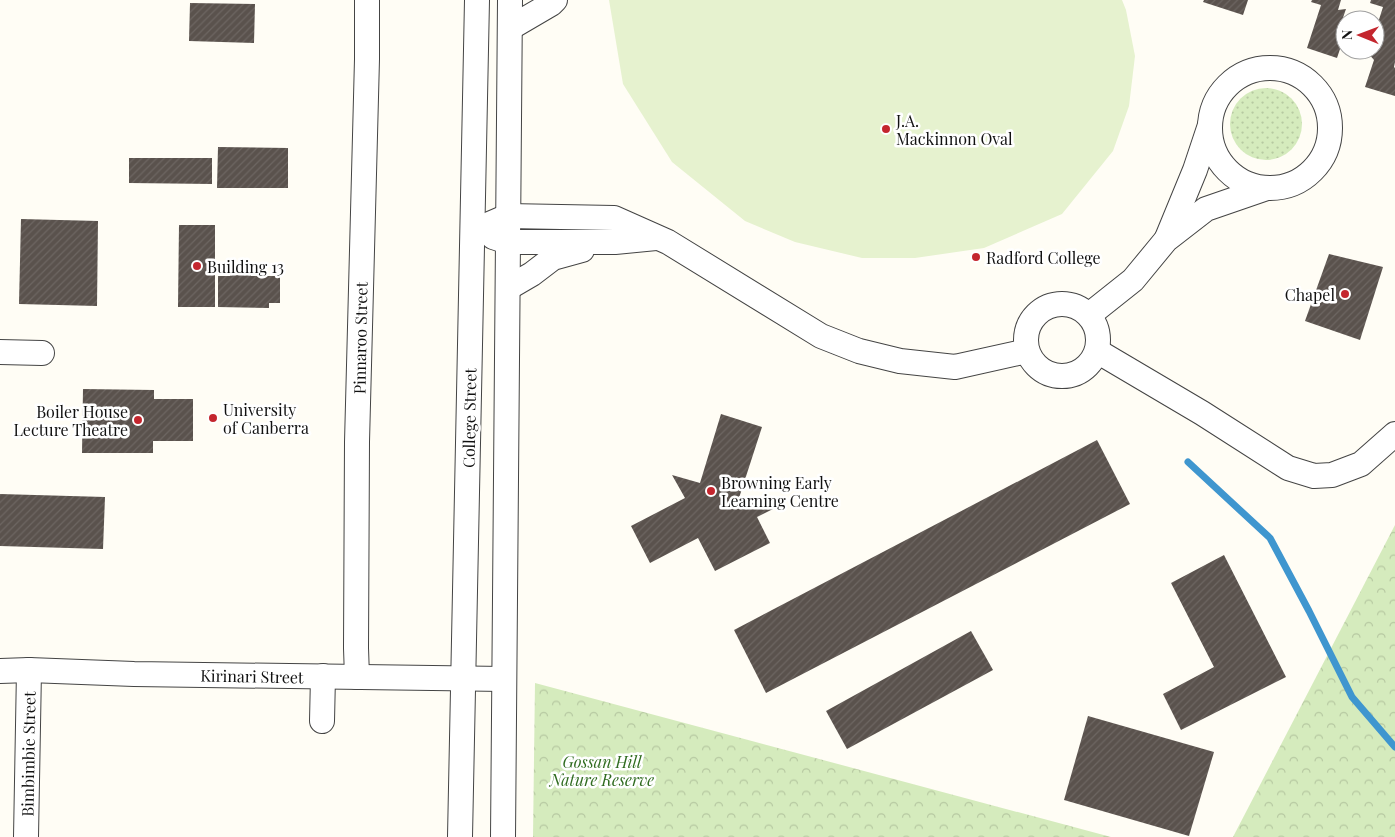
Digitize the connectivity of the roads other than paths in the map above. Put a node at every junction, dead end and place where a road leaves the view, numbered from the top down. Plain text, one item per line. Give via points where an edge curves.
1 (367, 0) edge
2 (477, 0) edge
3 (510, 0) edge
4 (555, 0) edge
5 (510, 28) junction
6 (1210, 123) junction
7 (1267, 188) junction
8 (508, 216) junction
9 (473, 231) junction
10 (658, 238) junction
11 (1166, 240) junction
12 (508, 242) junction
13 (616, 242) junction
14 (508, 288) junction
15 (1089, 315) junction
16 (1027, 351) junction
17 (1097, 351) junction
18 (0, 352) edge
19 (42, 353) dead end
20 (1395, 434) edge
21 (29, 670) junction
22 (0, 671) edge
23 (323, 676) junction
24 (357, 676) junction
25 (463, 678) junction
26 (504, 679) junction
27 (322, 720) dead end
28 (26, 837) edge
29 (460, 837) edge
30 (503, 837) edge

1 - 24 street, Pinnaroo Street via 357,442
2 - 9 street, College Street
3 - 5 street
4 - 5 street
5 - 8 street
6 - 7 street via 1212,142 1219,160 1232,174 1249,184
6 - 7 street via 1214,104 1226,87 1242,74 1261,67 1282,68 1302,75 1317,89 1327,107 1331,128 1327,148 1318,165 1304,178 1286,186
6 - 11 street via 1195,170
7 - 11 street via 1206,208
8 - 9 street
8 - 10 street via 614,218
8 - 12 street
9 - 12 street
9 - 25 street, College Street
10 - 13 street
10 - 16 street via 821,336 858,351 900,361 954,367
11 - 15 street via 1133,280
12 - 13 street
12 - 14 street
13 - 14 street via 553,258
14 - 26 street
15 - 16 street via 1067,304 1055,304 1044,309 1034,316 1028,327
15 - 17 street via 1098,332
16 - 17 street via 1042,371 1066,377 1086,369
17 - 20 street via 1202,412 1288,468 1314,476 1332,475 1362,464
18 - 19 street
21 - 22 street, Kirinari Street
21 - 23 street, Kirinari Street
21 - 28 street, Bimbimbie Street
23 - 24 street, Kirinari Street
23 - 27 street
24 - 25 street, Kirinari Street
25 - 26 street, Kirinari Street
25 - 29 street, College Street
26 - 30 street

